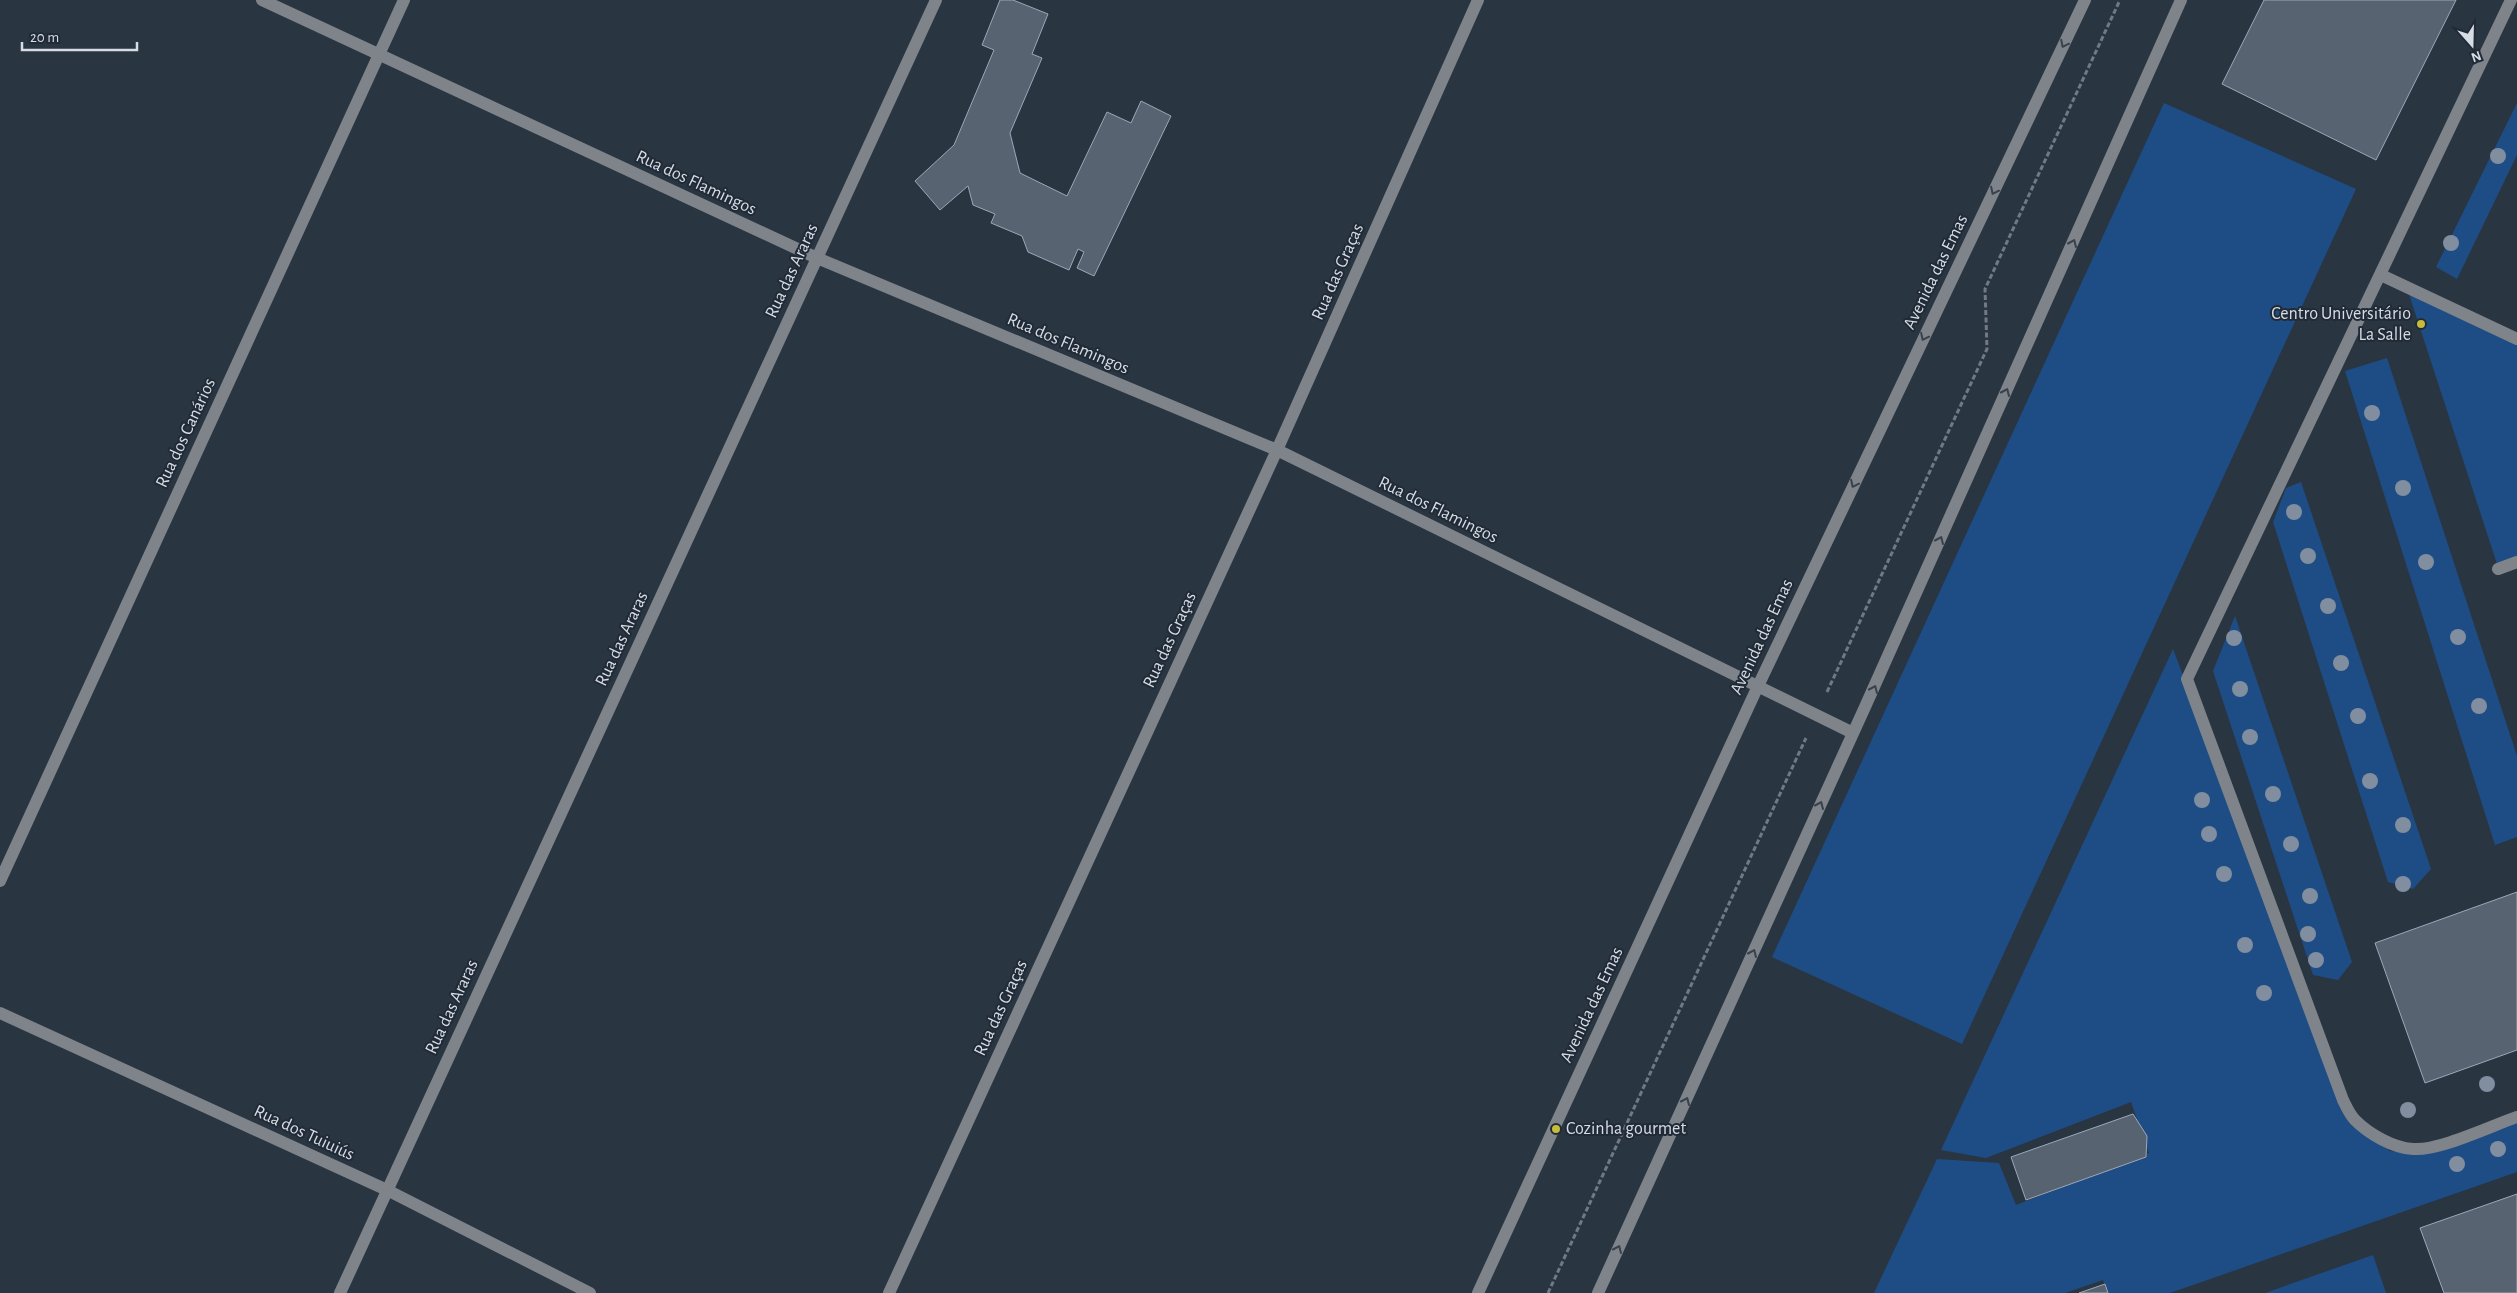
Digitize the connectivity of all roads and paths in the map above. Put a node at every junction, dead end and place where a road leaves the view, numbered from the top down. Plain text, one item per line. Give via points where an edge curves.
1 (262, 0) edge
2 (404, 0) edge
3 (936, 0) edge
4 (1478, 0) edge
5 (2085, 0) edge
6 (2120, 0) edge
7 (2181, 0) edge
8 (2511, 0) edge
9 (378, 56) junction
10 (817, 258) junction
11 (2381, 276) junction
12 (2517, 339) edge
13 (1277, 450) junction
14 (2517, 562) edge
15 (2498, 569) dead end
16 (1758, 686) junction
17 (1817, 715) junction
18 (1853, 733) junction
19 (0, 881) edge
20 (0, 1013) edge
21 (2517, 1117) edge
22 (387, 1190) junction
23 (340, 1293) edge
24 (590, 1293) edge
25 (889, 1293) edge
26 (1478, 1293) edge
27 (1548, 1293) edge
28 (1598, 1293) edge

1 - 9 street, Rua dos Flamingos
2 - 9 street, Rua dos Canários
3 - 10 street, Rua das Araras
4 - 13 street, Rua das Graças
5 -> 16 street, Avenida das Emas
6 - 17 path via 1985,289 1987,349
18 -> 7 street
8 - 11 street
9 - 10 street, Rua dos Flamingos
9 - 19 street, Rua dos Canários
10 - 13 street, Rua dos Flamingos
10 - 22 street, Rua das Araras
11 - 12 street
11 - 21 street via 2187,679 2343,1100 2354,1119 2391,1144 2413,1149 2434,1146
13 - 16 street, Rua dos Flamingos
13 - 25 street, Rua das Graças
14 - 15 street
16 - 17 street, Rua dos Flamingos
16 - 26 street, Avenida das Emas
17 - 18 street, Rua dos Flamingos
17 - 27 path
28 -> 18 street
20 - 22 street, Rua dos Tuiuiús
22 - 23 street, Rua das Araras
22 - 24 street, Rua dos Tuiuiús

